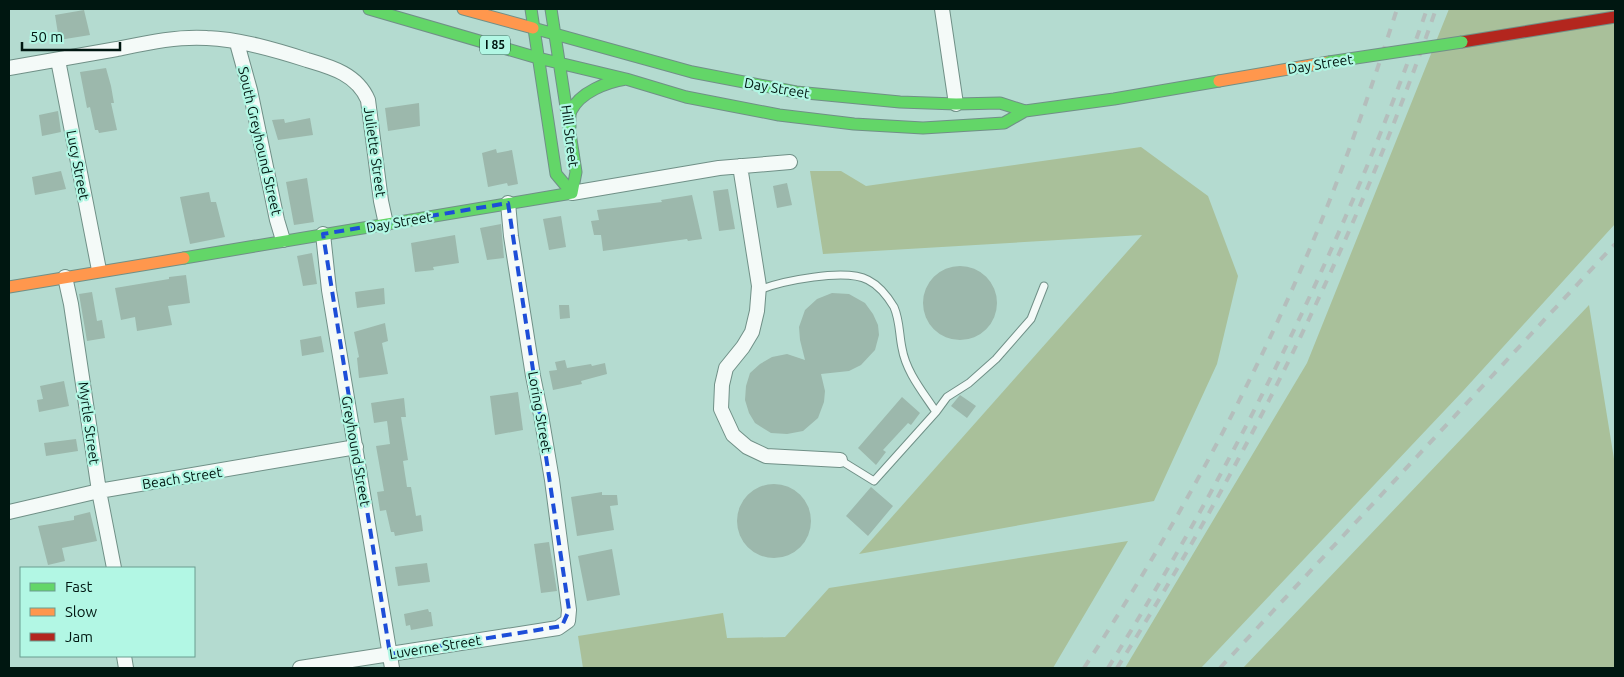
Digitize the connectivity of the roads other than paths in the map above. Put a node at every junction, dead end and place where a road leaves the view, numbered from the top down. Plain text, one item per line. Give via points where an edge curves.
1 (368, 9) edge
2 (463, 9) edge
3 (502, 9) edge
4 (530, 9) edge
5 (551, 9) edge
6 (942, 9) edge
7 (484, 14) junction
8 (1615, 17) edge
9 (533, 28) junction
10 (555, 34) junction
11 (237, 42) junction
12 (538, 58) junction
13 (58, 60) junction
14 (559, 63) junction
15 (9, 68) edge
16 (626, 79) junction
17 (956, 104) junction
18 (1026, 111) junction
19 (570, 127) junction
20 (790, 162) dead end
21 (740, 166) junction
22 (572, 193) junction
23 (508, 203) junction
24 (386, 224) junction
25 (323, 234) junction
26 (284, 240) junction
27 (99, 270) junction
28 (65, 277) junction
29 (1044, 286) dead end
30 (9, 287) edge
31 (759, 290) junction
32 (936, 412) junction
33 (356, 447) junction
34 (840, 460) joint
35 (99, 492) junction
36 (9, 512) edge
37 (114, 567) edge
38 (568, 621) joint
39 (390, 654) junction
40 (300, 668) edge
41 (392, 668) edge

1 - 12 main road, I 85
2 - 7 main road, I 85
3 - 7 main road
4 - 9 main road, Hill Street
5 - 10 main road, Hill Street
6 - 17 street
7 - 9 main road, I 85
8 - 18 main road, Day Street, bridge
9 - 10 main road, Day Street
9 - 12 main road, Hill Street
10 - 14 main road, Hill Street
10 - 17 main road, Day Street via 692,72 796,92 865,100
11 - 13 street, Juliette Street via 181,38
11 - 24 street, Juliette Street via 321,64 355,80 368,100
11 - 26 street, South Greyhound Street
12 - 14 main road, Day Street
12 - 22 main road, Hill Street via 556,174
13 - 15 street, Juliette Street
13 - 27 street, Lucy Street
14 - 16 main road, Day Street
14 - 19 main road, Hill Street
16 - 18 main road, Day Street via 686,97 787,116 854,124 958,127 1004,124
16 - 19 main road via 616,79 581,99 571,111
17 - 18 main road, Day Street via 1000,103
19 - 22 main road, Hill Street via 576,172
20 - 21 street, Day Street
21 - 22 street, Day Street
21 - 31 street
22 - 23 main road, Day Street
23 - 24 main road, Day Street
23 - 38 street, Loring Street via 553,489
24 - 25 main road, Day Street
25 - 26 main road, Day Street
25 - 33 street, Greyhound Street via 329,290
26 - 27 main road, Day Street
27 - 28 main road, Day Street
28 - 30 main road, Day Street
28 - 35 street, Myrtle Street
29 - 32 lane via 1031,319 996,359 947,397
31 - 32 lane via 843,274 867,279 885,294 894,307 902,349 911,373
31 - 34 street via 752,332 726,368 722,385 721,409 733,435 747,447 766,456
32 - 34 lane via 874,481
33 - 35 street, Beach Street
33 - 39 street, Greyhound Street
35 - 36 street, Beach Street
35 - 37 street, Myrtle Street
38 - 39 street, Luverne Street via 558,628
39 - 40 street, Luverne Street
39 - 41 street, Greyhound Street

